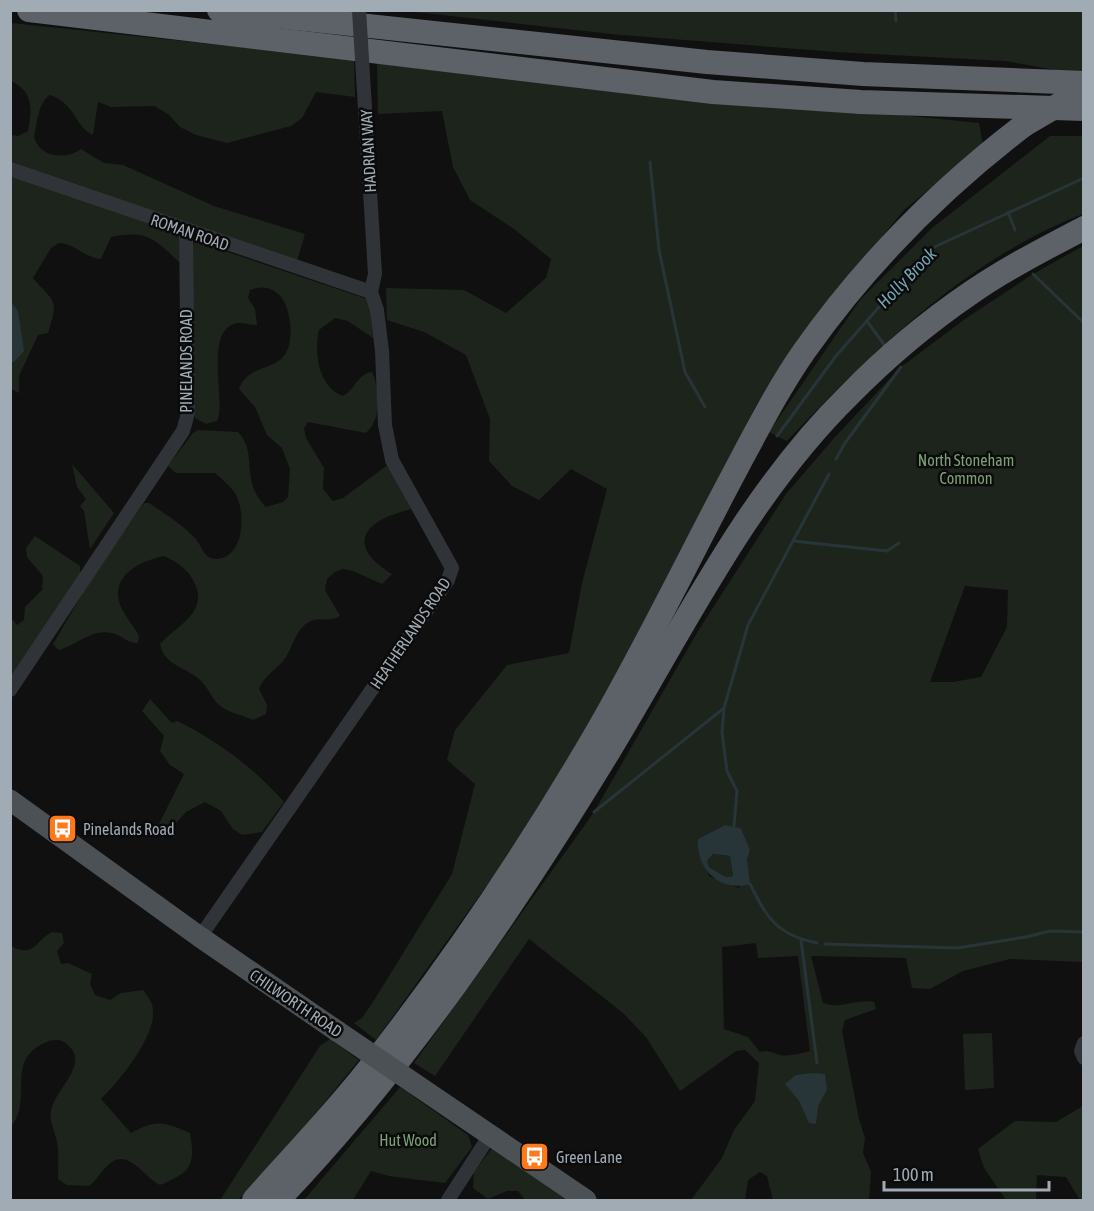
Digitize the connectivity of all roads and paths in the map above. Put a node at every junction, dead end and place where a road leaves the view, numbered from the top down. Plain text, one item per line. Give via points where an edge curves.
1 (28, 10) edge
2 (219, 10) edge
3 (359, 10) edge
4 (1083, 83) edge
5 (1083, 90) edge
6 (1083, 109) edge
7 (10, 169) edge
8 (1083, 228) edge
9 (186, 231) junction
10 (371, 292) junction
11 (10, 690) edge
12 (10, 800) edge
13 (200, 938) junction
14 (1083, 1043) edge
15 (1083, 1058) edge
16 (490, 1135) junction
17 (254, 1200) edge
18 (278, 1200) edge
19 (448, 1200) edge
20 (586, 1200) edge

1 - 6 highway via 713,92 861,102
2 - 4 highway via 707,62 862,74
3 - 10 street, HADRIAN WAY, bridge via 375,274
5 - 17 highway, bridge via 994,148 907,227 856,284 804,352 763,419 599,729 532,841 433,985 366,1072
7 - 9 street, ROMAN ROAD
8 - 18 highway via 974,291 913,337 810,436 729,548 611,748 505,913 382,1082
9 - 10 street, ROMAN ROAD
9 - 11 street, PINELANDS ROAD via 188,413 183,431
10 - 13 street, HEATHERLANDS ROAD via 377,310 392,460 452,568 448,580
12 - 13 main road, CHILWORTH ROAD
13 - 16 main road, CHILWORTH ROAD, bridge
14 - 15 street
16 - 19 street
16 - 20 main road, CHILWORTH ROAD

